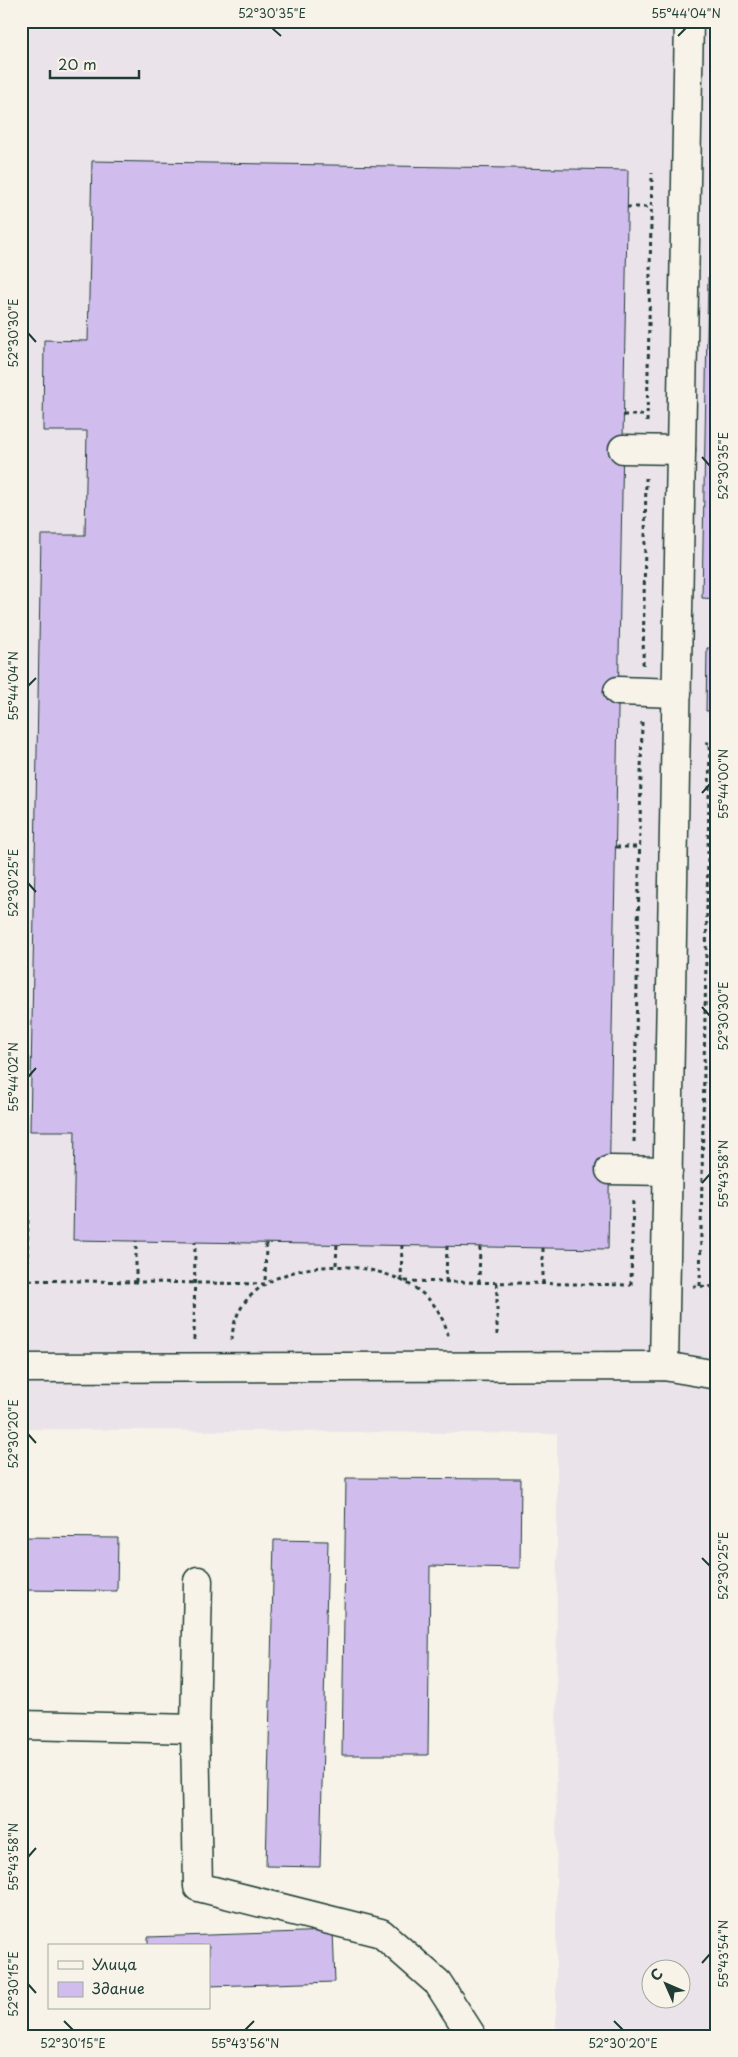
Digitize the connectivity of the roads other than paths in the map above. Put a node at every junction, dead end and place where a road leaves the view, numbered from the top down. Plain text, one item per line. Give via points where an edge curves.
1 (689, 21) edge
2 (635, 449) road end
3 (681, 450) junction
4 (630, 692) road end
5 (677, 693) junction
6 (622, 1170) road end
7 (668, 1171) junction
8 (664, 1366) junction
9 (21, 1368) edge
10 (717, 1375) edge
11 (198, 1581) dead end
12 (21, 1725) edge
13 (195, 1729) junction
14 (472, 2036) edge

1 - 3 lane
2 - 3 lane
3 - 5 lane
4 - 5 lane
5 - 7 lane
6 - 7 lane
7 - 8 lane
8 - 9 lane
8 - 10 lane
11 - 13 lane
12 - 13 lane
13 - 14 lane via 198,1887 381,1933 438,1983

